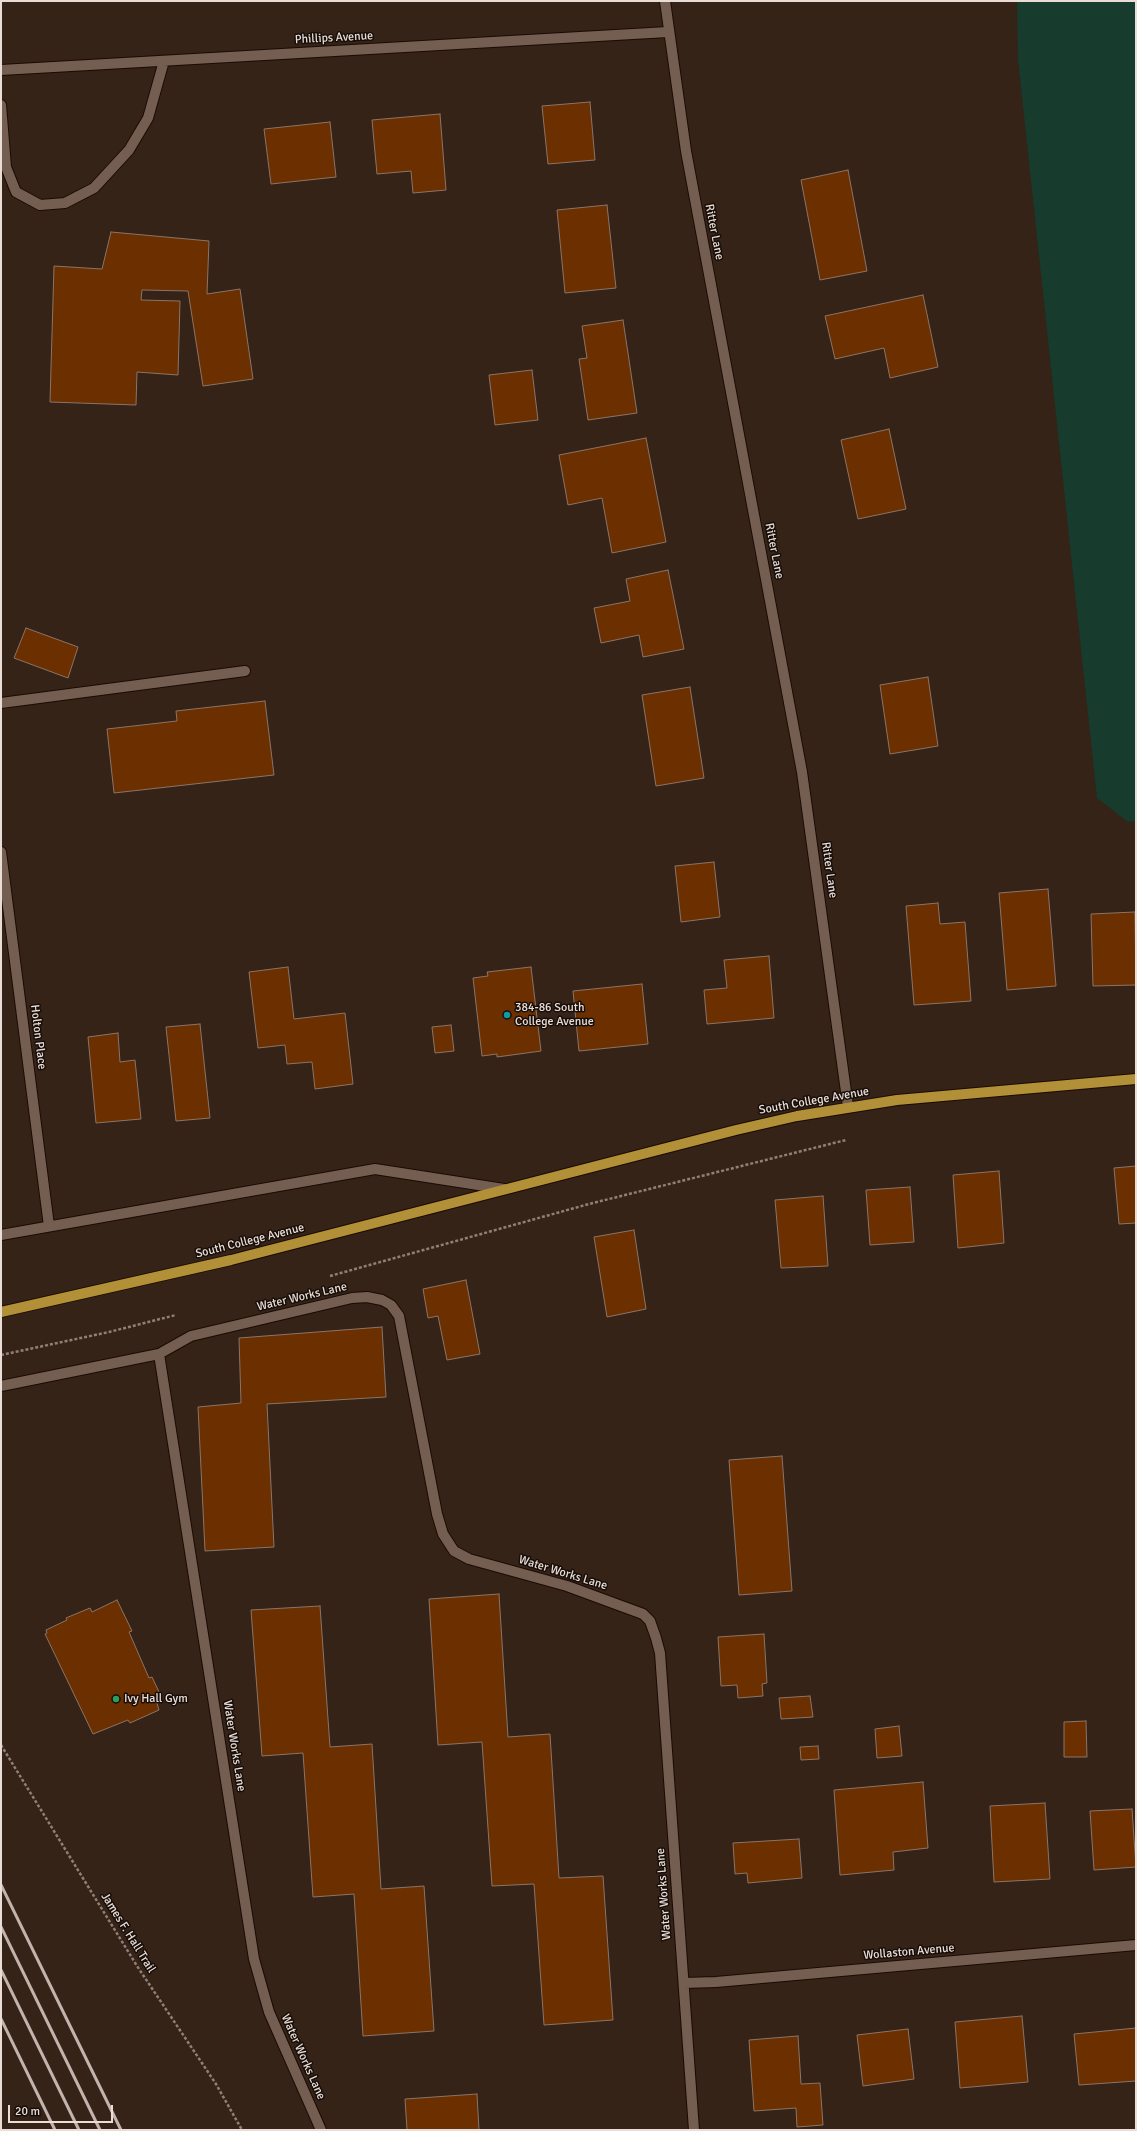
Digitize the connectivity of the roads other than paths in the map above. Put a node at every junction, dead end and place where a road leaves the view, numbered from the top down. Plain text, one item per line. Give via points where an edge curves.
1 (665, 1) edge
2 (668, 32) junction
3 (164, 61) junction
4 (1, 70) edge
5 (1, 105) edge
6 (245, 671) dead end
7 (1, 703) edge
8 (1, 852) edge
9 (1136, 1079) edge
10 (848, 1106) junction
11 (504, 1189) junction
12 (49, 1226) junction
13 (1, 1235) edge
14 (1, 1312) edge
15 (159, 1354) junction
16 (1, 1386) edge
17 (1136, 1945) edge
18 (684, 1983) junction
19 (321, 2130) edge
20 (694, 2130) edge

1 - 2 street, Ritter Lane
2 - 3 street, Phillips Avenue
2 - 10 street, Ritter Lane via 688,159 802,772
3 - 4 street, Phillips Avenue
3 - 5 street via 148,118 129,150 94,188 65,204 40,205 16,192 6,168
6 - 7 street
8 - 12 street, Holton Place
9 - 10 main road, South College Avenue
10 - 11 main road, South College Avenue via 736,1130
11 - 12 street, South College Avenue via 375,1169
11 - 14 main road, South College Avenue via 125,1285
12 - 13 street, South College Avenue
15 - 16 street, Water Works Lane
15 - 18 street, Water Works Lane via 191,1336 352,1298 367,1297 391,1305 399,1316 437,1514 443,1534 454,1551 469,1559 567,1586 610,1601 643,1614 650,1621 660,1652
15 - 19 street, Water Works Lane via 254,1959 269,2012
17 - 18 street, Wollaston Avenue
18 - 20 street, Water Works Lane

